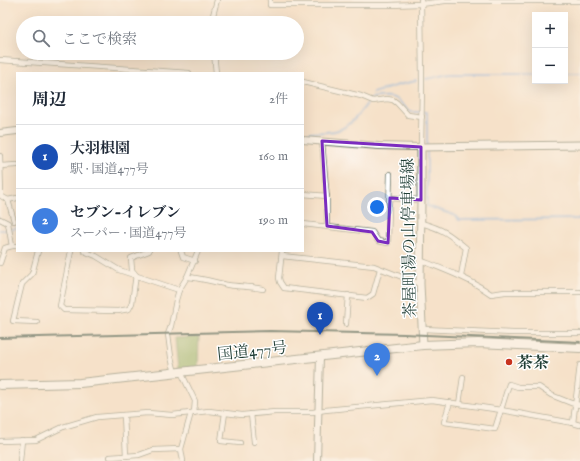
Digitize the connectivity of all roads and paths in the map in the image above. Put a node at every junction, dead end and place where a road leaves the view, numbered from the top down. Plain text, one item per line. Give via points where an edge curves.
1 (217, 0) edge
2 (270, 0) edge
3 (580, 1) edge
4 (421, 2) edge
5 (213, 16) edge
6 (0, 60) edge
7 (215, 60) edge
8 (174, 72) edge
9 (216, 72) edge
10 (304, 82) edge
11 (422, 116) junction
12 (16, 131) edge
13 (0, 133) edge
14 (304, 140) edge
15 (322, 141) junction
16 (580, 145) edge
17 (422, 147) junction
18 (0, 156) edge
19 (16, 165) edge
20 (0, 166) edge
21 (390, 174) dead end
22 (304, 194) edge
23 (327, 196) junction
24 (16, 198) edge
25 (390, 198) junction
26 (8, 200) junction
27 (421, 200) junction
28 (0, 218) edge
29 (15, 221) edge
30 (421, 223) junction
31 (304, 224) edge
32 (8, 225) junction
33 (327, 226) junction
34 (15, 246) edge
35 (3, 248) edge
36 (38, 252) edge
37 (71, 252) edge
38 (86, 252) edge
39 (146, 252) edge
40 (181, 252) edge
41 (198, 252) edge
42 (282, 253) edge
43 (420, 260) junction
44 (195, 261) junction
45 (0, 263) edge
46 (380, 269) junction
47 (136, 275) junction
48 (461, 276) junction
49 (187, 277) junction
50 (420, 284) junction
51 (263, 289) dead end
52 (179, 290) junction
53 (580, 292) edge
54 (348, 295) junction
55 (36, 322) dead end
56 (346, 324) dead end
57 (423, 329) junction
58 (580, 333) edge
59 (423, 345) junction
60 (580, 348) edge
61 (320, 356) junction
62 (580, 365) edge
63 (178, 372) junction
64 (463, 377) dead end
65 (0, 385) edge
66 (450, 402) junction
67 (459, 404) junction
68 (578, 404) edge
69 (501, 410) junction
70 (319, 411) junction
71 (193, 413) junction
72 (225, 413) junction
73 (251, 414) junction
74 (124, 415) junction
75 (573, 423) junction
76 (580, 425) edge
77 (22, 440) junction
78 (0, 441) edge
79 (254, 442) dead end
80 (240, 443) dead end
81 (181, 449) junction
82 (126, 456) junction
83 (110, 457) dead end
84 (20, 461) edge
85 (183, 461) edge
86 (317, 461) edge

1 - 5 street
2 - 4 street via 270,5
3 - 4 street
4 - 11 street
6 - 8 street
7 - 9 street
10 - 11 street via 373,101 393,100 408,115
11 - 17 street
12 - 13 street
14 - 15 street
15 - 17 street
15 - 23 street
16 - 17 main road, 茶屋町湯の山停車場線
17 - 27 main road, 茶屋町湯の山停車場線
18 - 20 street
19 - 20 street
20 - 26 street via 1,196
21 - 25 street
22 - 23 street
23 - 33 street
24 - 26 street
25 - 27 street
25 - 33 street via 388,244 378,241 372,232
26 - 29 street
27 - 30 main road, 茶屋町湯の山停車場線
28 - 32 street
29 - 32 street
30 - 43 main road, 茶屋町湯の山停車場線
30 - 48 street via 438,227 466,248
31 - 33 street
32 - 34 street
34 - 35 street
35 - 45 street
36 - 55 street via 32,274 22,284 13,321
37 - 47 street via 60,306 64,310 129,309
38 - 47 street via 119,270
39 - 47 street via 131,258 132,270
40 - 44 street via 183,257
41 - 44 street
42 - 46 street
42 - 54 street via 279,278 284,288
43 - 48 street
43 - 50 main road, 茶屋町湯の山停車場線
44 - 49 street
46 - 50 street
46 - 54 street via 373,294 367,298
47 - 52 street
48 - 53 street via 491,294
49 - 51 street
49 - 52 street
50 - 57 main road, 茶屋町湯の山停車場線
52 - 63 street via 168,334 171,357
54 - 56 street
57 - 58 street via 527,334
57 - 59 main road, 茶屋町湯の山停車場線
59 - 60 highway, 国道477号 via 478,343
59 - 61 highway, 国道477号
61 - 63 highway, 国道477号
61 - 70 street
62 - 68 street
63 - 65 highway, 国道477号 via 80,383
63 - 71 street via 195,401
64 - 67 street
66 - 67 street
66 - 69 street via 444,422 495,429
66 - 70 street via 426,400
67 - 69 street
68 - 69 street via 551,395 539,387 518,387 509,384
68 - 75 street
69 - 75 street
70 - 73 street
70 - 86 street
71 - 72 street
71 - 74 street
71 - 81 street
72 - 73 street
72 - 80 street via 221,441
73 - 79 street
74 - 77 street via 92,418 63,427 36,440
74 - 82 street
75 - 76 street
77 - 78 street
77 - 84 street
81 - 82 street via 153,450
81 - 85 street
82 - 83 street

